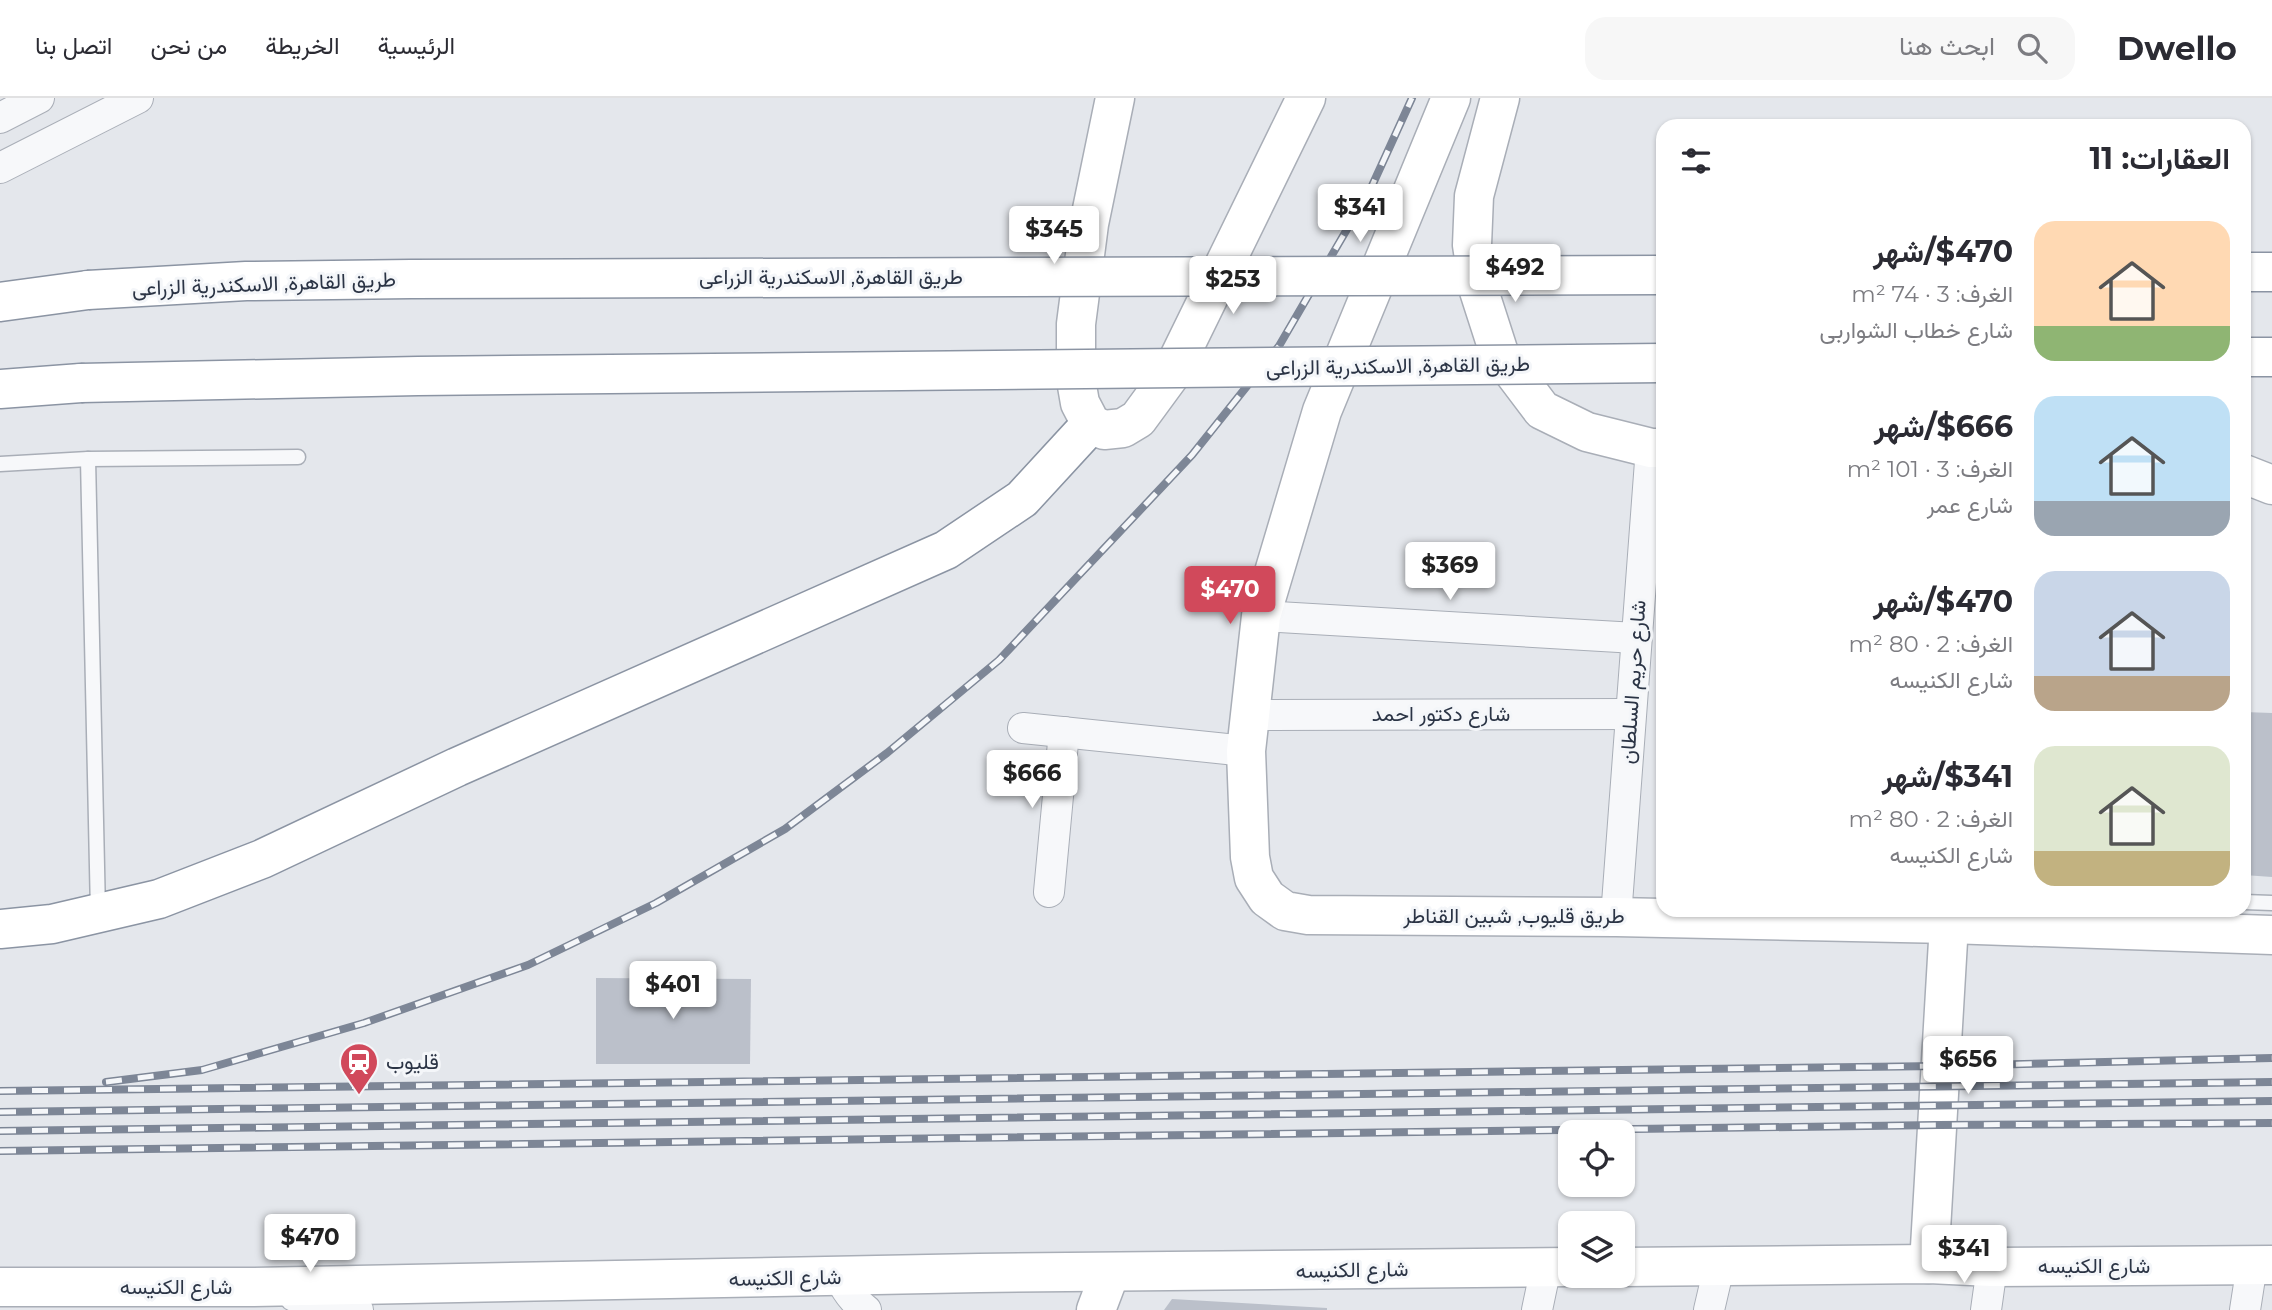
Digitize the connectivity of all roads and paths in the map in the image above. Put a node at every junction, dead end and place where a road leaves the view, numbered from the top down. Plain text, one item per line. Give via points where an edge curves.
1 (39, 98) edge
2 (138, 98) edge
3 (1115, 98) edge
4 (1306, 98) edge
5 (1451, 98) edge
6 (1500, 98) edge
7 (0, 118) edge
8 (0, 168) edge
9 (2251, 272) edge
10 (2272, 272) edge
11 (1656, 275) edge
12 (0, 302) edge
13 (2251, 357) edge
14 (2272, 357) edge
15 (1656, 363) edge
16 (0, 389) edge
17 (1091, 424) junction
18 (1656, 448) edge
19 (298, 457) dead end
20 (1656, 457) edge
21 (88, 458) junction
22 (0, 464) edge
23 (2251, 477) edge
24 (2272, 485) edge
25 (1262, 615) junction
26 (1636, 638) junction
27 (1630, 714) junction
28 (1023, 727) dead end
29 (1064, 732) junction
30 (1248, 733) junction
31 (1049, 892) dead end
32 (2251, 902) edge
33 (2272, 903) edge
34 (98, 914) junction
35 (1616, 917) junction
36 (1992, 918) edge
37 (1949, 924) junction
38 (0, 929) edge
39 (2272, 934) edge
40 (1929, 1264) junction
41 (2262, 1265) edge
42 (1558, 1267) edge
43 (1635, 1267) edge
44 (1719, 1267) junction
45 (1992, 1267) junction
46 (1110, 1273) junction
47 (840, 1277) junction
48 (0, 1287) edge
49 (251, 1287) junction
50 (358, 1310) edge
51 (866, 1310) edge
52 (1096, 1310) edge
53 (1537, 1310) edge
54 (1709, 1310) edge
55 (1986, 1310) edge
56 (2245, 1310) edge

1 - 7 street
2 - 8 street
3 - 17 main road via 1089,225 1076,324 1076,380 1080,403
4 - 17 main road via 1171,374 1138,419 1122,428 1104,430
5 - 25 main road, طريق قليوب, شبين القناطر via 1322,411
6 - 18 main road via 1474,196 1472,245 1479,290 1499,354 1542,411 1587,432
9 - 10 main road
11 - 12 main road, طريق القاهرة, الاسكندرية الزراعى, bridge via 246,281 88,290
13 - 14 main road
15 - 16 main road, طريق القاهرة, الاسكندرية الزراعى, bridge via 418,376
17 - 34 main road via 1022,499 946,550 457,767 262,859 159,899
19 - 21 lane
20 - 26 street, شارع حريم السلطان
21 - 22 lane
21 - 34 lane
23 - 24 main road
25 - 26 street
25 - 30 main road, طريق قليوب, شبين القناطر
26 - 27 street, شارع حريم السلطان
27 - 30 street, شارع دكتور احمد
27 - 35 street, شارع حريم السلطان
28 - 29 street, شارع دكتور احمد
29 - 30 street, شارع دكتور احمد
29 - 31 street
30 - 35 main road, طريق قليوب, شبين القناطر via 1254,878 1267,898 1285,911 1308,915
32 - 33 lane
34 - 38 main road
35 - 37 main road, طريق قليوب, شبين القناطر
36 - 37 main road, طريق قليوب, شبين القناطر
36 - 39 main road, طريق قليوب, شبين القناطر
37 - 40 main road
40 - 44 main road, شارع الكنيسه
40 - 45 main road, شارع الكنيسه
41 - 45 main road, شارع الكنيسه
41 - 56 street
42 - 46 main road, شارع الكنيسه
42 - 53 street
43 - 44 main road, شارع الكنيسه
44 - 54 street
45 - 55 street
46 - 47 main road, شارع الكنيسه
46 - 52 main road
47 - 49 main road, شارع الكنيسه
47 - 51 street via 846,1291
48 - 49 main road, شارع الكنيسه
49 - 50 street

